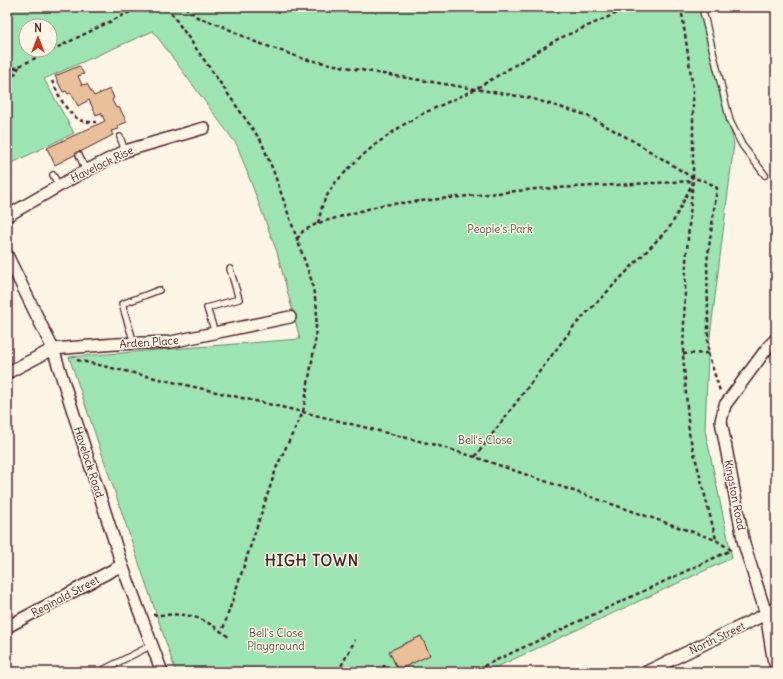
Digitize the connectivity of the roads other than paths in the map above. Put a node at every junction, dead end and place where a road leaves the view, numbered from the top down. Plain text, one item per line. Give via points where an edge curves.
1 (702, 7) edge
2 (204, 128) dead end
3 (120, 137) dead end
4 (126, 151) junction
5 (79, 155) dead end
6 (86, 171) junction
7 (53, 175) dead end
8 (765, 175) dead end
9 (59, 186) junction
10 (7, 216) edge
11 (7, 255) edge
12 (230, 269) dead end
13 (159, 290) dead end
14 (290, 317) dead end
15 (215, 333) junction
16 (776, 339) edge
17 (134, 343) junction
18 (53, 349) junction
19 (7, 372) edge
20 (122, 565) junction
21 (776, 608) edge
22 (766, 614) junction
23 (7, 627) edge
24 (152, 645) junction
25 (776, 666) edge
26 (99, 672) edge
27 (162, 672) edge
28 (646, 672) edge

1 - 8 lane via 730,120 742,145
2 - 4 street, Havelock Rise
3 - 4 lane
4 - 6 street, Havelock Rise
5 - 6 lane
6 - 9 street, Havelock Rise
7 - 9 lane
9 - 10 street, Havelock Rise
11 - 18 street, Havelock Road
12 - 15 lane via 239,300 208,308
13 - 17 lane via 122,304
14 - 15 street, Arden Place
15 - 17 street, Arden Place via 171,342
16 - 22 street, Kingston Road via 725,405 721,421 744,544
17 - 18 street, Arden Place
18 - 19 street
18 - 20 street, Havelock Road
20 - 23 street, Reginald Street
20 - 24 street, Havelock Road
21 - 22 street, North Street
22 - 25 street, Kingston Road via 772,658
22 - 28 street, North Street
24 - 26 lane
24 - 27 street, Havelock Road

